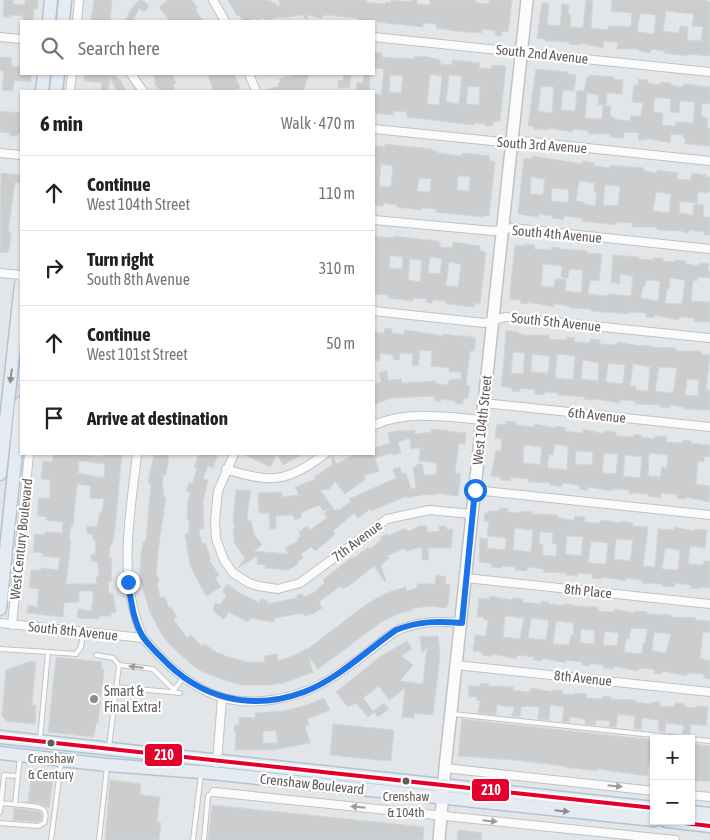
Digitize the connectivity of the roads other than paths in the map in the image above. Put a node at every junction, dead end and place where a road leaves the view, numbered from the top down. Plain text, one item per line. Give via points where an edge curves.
1 (51, 0) edge
2 (65, 0) edge
3 (79, 0) edge
4 (213, 0) edge
5 (527, 0) edge
6 (49, 20) edge
7 (63, 20) edge
8 (77, 20) edge
9 (224, 20) edge
10 (0, 37) edge
11 (375, 37) edge
12 (20, 39) edge
13 (521, 52) junction
14 (710, 72) edge
15 (44, 75) edge
16 (58, 75) edge
17 (72, 75) edge
18 (132, 75) edge
19 (249, 75) edge
20 (42, 90) edge
21 (56, 90) edge
22 (70, 90) edge
23 (142, 90) edge
24 (256, 90) edge
25 (375, 129) edge
26 (512, 140) junction
27 (0, 153) edge
28 (20, 155) edge
29 (710, 161) edge
30 (375, 220) edge
31 (503, 230) junction
32 (710, 249) edge
33 (0, 273) edge
34 (20, 275) edge
35 (20, 290) edge
36 (375, 311) edge
37 (493, 321) junction
38 (710, 338) edge
39 (4, 394) edge
40 (484, 403) junction
41 (20, 414) edge
42 (482, 420) junction
43 (375, 425) edge
44 (710, 427) edge
45 (29, 455) edge
46 (137, 455) edge
47 (233, 455) edge
48 (324, 455) edge
49 (226, 469) junction
50 (0, 474) edge
51 (475, 490) junction
52 (472, 514) junction
53 (710, 515) edge
54 (466, 578) junction
55 (710, 604) edge
56 (0, 609) edge
57 (462, 623) junction
58 (0, 624) edge
59 (12, 625) junction
60 (83, 632) junction
61 (143, 638) junction
62 (0, 649) edge
63 (48, 652) junction
64 (96, 655) dead end
65 (165, 661) junction
66 (119, 664) junction
67 (456, 665) junction
68 (153, 669) junction
69 (184, 677) junction
70 (116, 687) junction
71 (710, 692) edge
72 (180, 693) dead end
73 (222, 698) junction
74 (451, 714) junction
75 (653, 735) edge
76 (0, 737) edge
77 (695, 739) edge
78 (710, 741) edge
79 (40, 742) junction
80 (109, 749) junction
81 (0, 753) edge
82 (20, 756) junction
83 (61, 761) junction
84 (107, 765) junction
85 (216, 767) junction
86 (445, 768) junction
87 (201, 772) junction
88 (18, 776) junction
89 (650, 791) edge
90 (214, 792) joint
91 (444, 792) junction
92 (695, 795) edge
93 (710, 797) edge
94 (1, 803) edge
95 (15, 804) junction
96 (650, 808) edge
97 (0, 812) edge
98 (695, 812) edge
99 (710, 814) edge
100 (442, 816) junction
101 (650, 819) edge
102 (0, 823) edge
103 (695, 824) edge
104 (710, 826) edge
105 (52, 840) edge
106 (99, 840) edge
107 (194, 840) edge
108 (204, 840) edge
109 (439, 840) edge
110 (675, 840) edge

1 - 6 main road
2 - 7 main road
3 - 8 street
4 - 9 street
5 - 13 street, West 104th Street
10 - 12 street
11 - 13 street, South 2nd Avenue
13 - 14 street, South 2nd Avenue
13 - 26 street, West 104th Street
15 - 20 main road
16 - 21 main road
17 - 22 street
18 - 23 street
19 - 24 street
25 - 26 street, South 3rd Avenue via 502,142
26 - 29 street, South 3rd Avenue
26 - 31 street, West 104th Street
27 - 28 street
30 - 31 street, South 4th Avenue
31 - 32 street, South 4th Avenue via 512,228
31 - 37 street, West 104th Street
33 - 34 street
35 -> 39 main road, West Century Boulevard
36 - 37 street, South 5th Avenue via 484,323
37 - 38 street, South 5th Avenue via 504,317
37 - 40 street, West 104th Street
39 - 50 main road, West Century Boulevard
40 - 42 street, West 104th Street
40 - 44 street, 6th Avenue
41 - 56 main road, West Century Boulevard
42 - 43 street via 411,416
42 - 51 street, West 104th Street
45 - 59 street, West Century Boulevard
46 - 61 street via 127,562 132,603
47 - 49 street
48 - 49 street via 290,475 275,479
49 - 52 street, 7th Avenue via 216,501 218,548 228,568 235,574 249,583 278,589 300,583 387,518 429,510
51 - 52 street, West 104th Street
51 - 53 street
52 - 54 street, West 104th Street
54 - 55 street, 8th Place
54 - 57 street, West 104th Street
57 - 67 street, West 104th Street
57 - 73 street via 439,621 396,630 322,684 304,692 272,700
58 - 59 street, South 8th Avenue
59 - 60 street, South 8th Avenue
60 - 61 street, South 8th Avenue
60 - 63 lane via 81,647 76,654
61 - 65 street
62 - 63 lane
63 - 79 lane
64 - 66 lane via 113,658
65 - 68 lane
65 - 69 street
68 -> 66 lane
66 - 70 lane
67 - 71 street, 8th Avenue
67 - 74 street, West 104th Street
68 - 69 lane via 174,690
69 - 73 street
70 - 72 lane
70 - 80 lane
73 - 85 street
74 - 75 lane
74 - 86 street, West 104th Street
76 - 79 main road, Crenshaw Boulevard
77 - 78 lane
79 - 80 main road, Crenshaw Boulevard
80 - 85 main road, Crenshaw Boulevard
81 - 82 main road, Crenshaw Boulevard
82 - 83 main road, Crenshaw Boulevard
82 - 88 lane
83 - 84 main road, Crenshaw Boulevard
83 - 105 lane
84 - 87 main road, Crenshaw Boulevard
84 - 106 lane
85 - 87 main road, Crenshaw Boulevard
85 - 91 main road, Crenshaw Boulevard
86 -> 89 street
86 - 91 street, West 104th Street
87 - 107 lane
88 - 94 lane via 4,775
88 - 95 lane
100 -> 90 street, Crenshaw Boulevard
90 - 108 lane via 208,796
91 - 96 main road, Crenshaw Boulevard
91 - 100 street, West 104th Street
91 -> 101 main road, Crenshaw Boulevard
92 - 93 street
94 - 95 lane
94 - 97 lane
95 - 102 lane via 42,808 46,816 44,823 38,826
98 - 99 main road
100 - 109 street, West 104th Street
100 -> 110 street, Crenshaw Boulevard
103 - 104 main road

